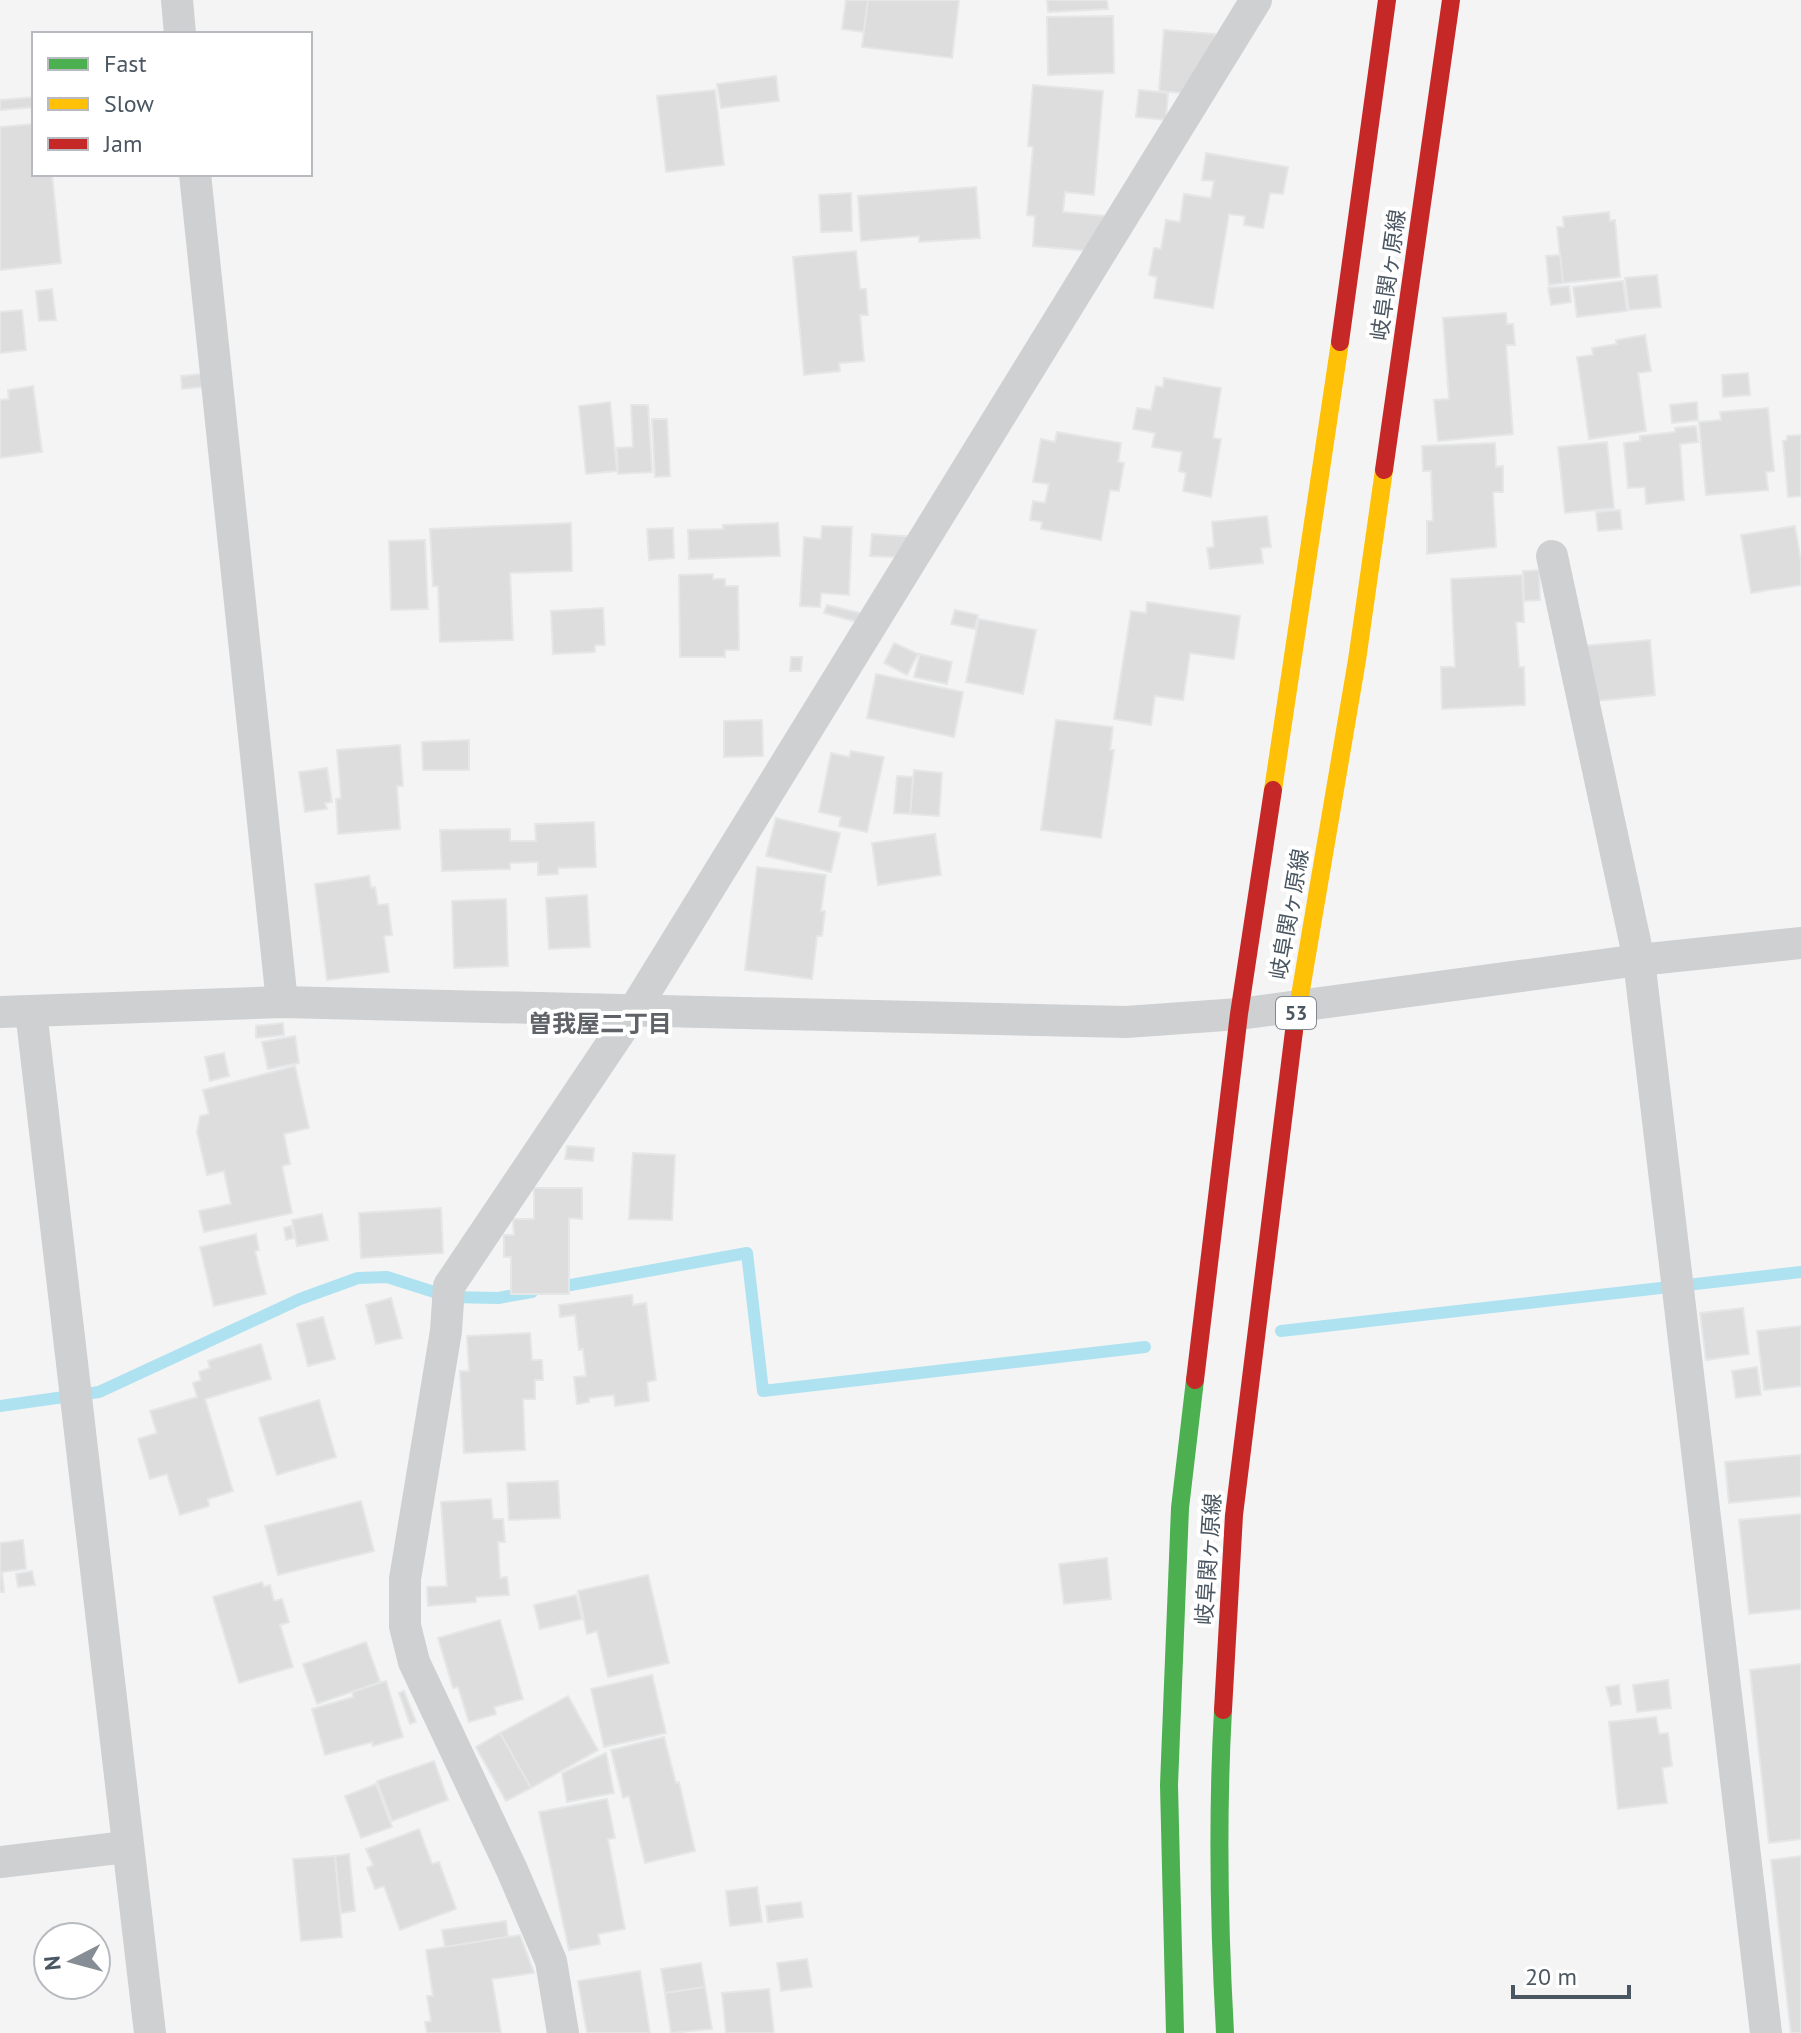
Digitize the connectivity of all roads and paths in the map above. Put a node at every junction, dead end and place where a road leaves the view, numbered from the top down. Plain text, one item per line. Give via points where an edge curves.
1 (177, 0) edge
2 (1256, 0) edge
3 (1387, 0) edge
4 (1451, 0) edge
5 (180, 32) edge
6 (195, 176) edge
7 (1552, 556) dead end
8 (1801, 943) edge
9 (1639, 960) junction
10 (282, 1002) junction
11 (1297, 1006) junction
12 (16, 1012) edge
13 (633, 1012) junction
14 (1239, 1014) junction
15 (126, 1847) junction
16 (0, 1862) edge
17 (150, 2033) edge
18 (563, 2033) edge
19 (1175, 2033) edge
20 (1225, 2033) edge
21 (1766, 2033) edge

1 - 5 street
2 - 13 street
3 - 14 main road, 岐阜関ヶ原線
4 - 11 main road, 岐阜関ヶ原線 / 53 via 1357,660
6 - 10 street
7 - 9 street
8 - 9 street
9 - 11 street
9 - 21 street
10 - 12 street
10 - 13 street
11 - 14 street
11 - 20 main road, 岐阜関ヶ原線 / 53 via 1234,1515 1220,1764
12 - 15 street
13 - 14 street via 1126,1022
13 - 18 street via 449,1286 405,1579 405,1626 414,1662 551,1961
14 - 19 main road, 岐阜関ヶ原線 via 1180,1508 1169,1785
15 - 16 street
15 - 17 street

